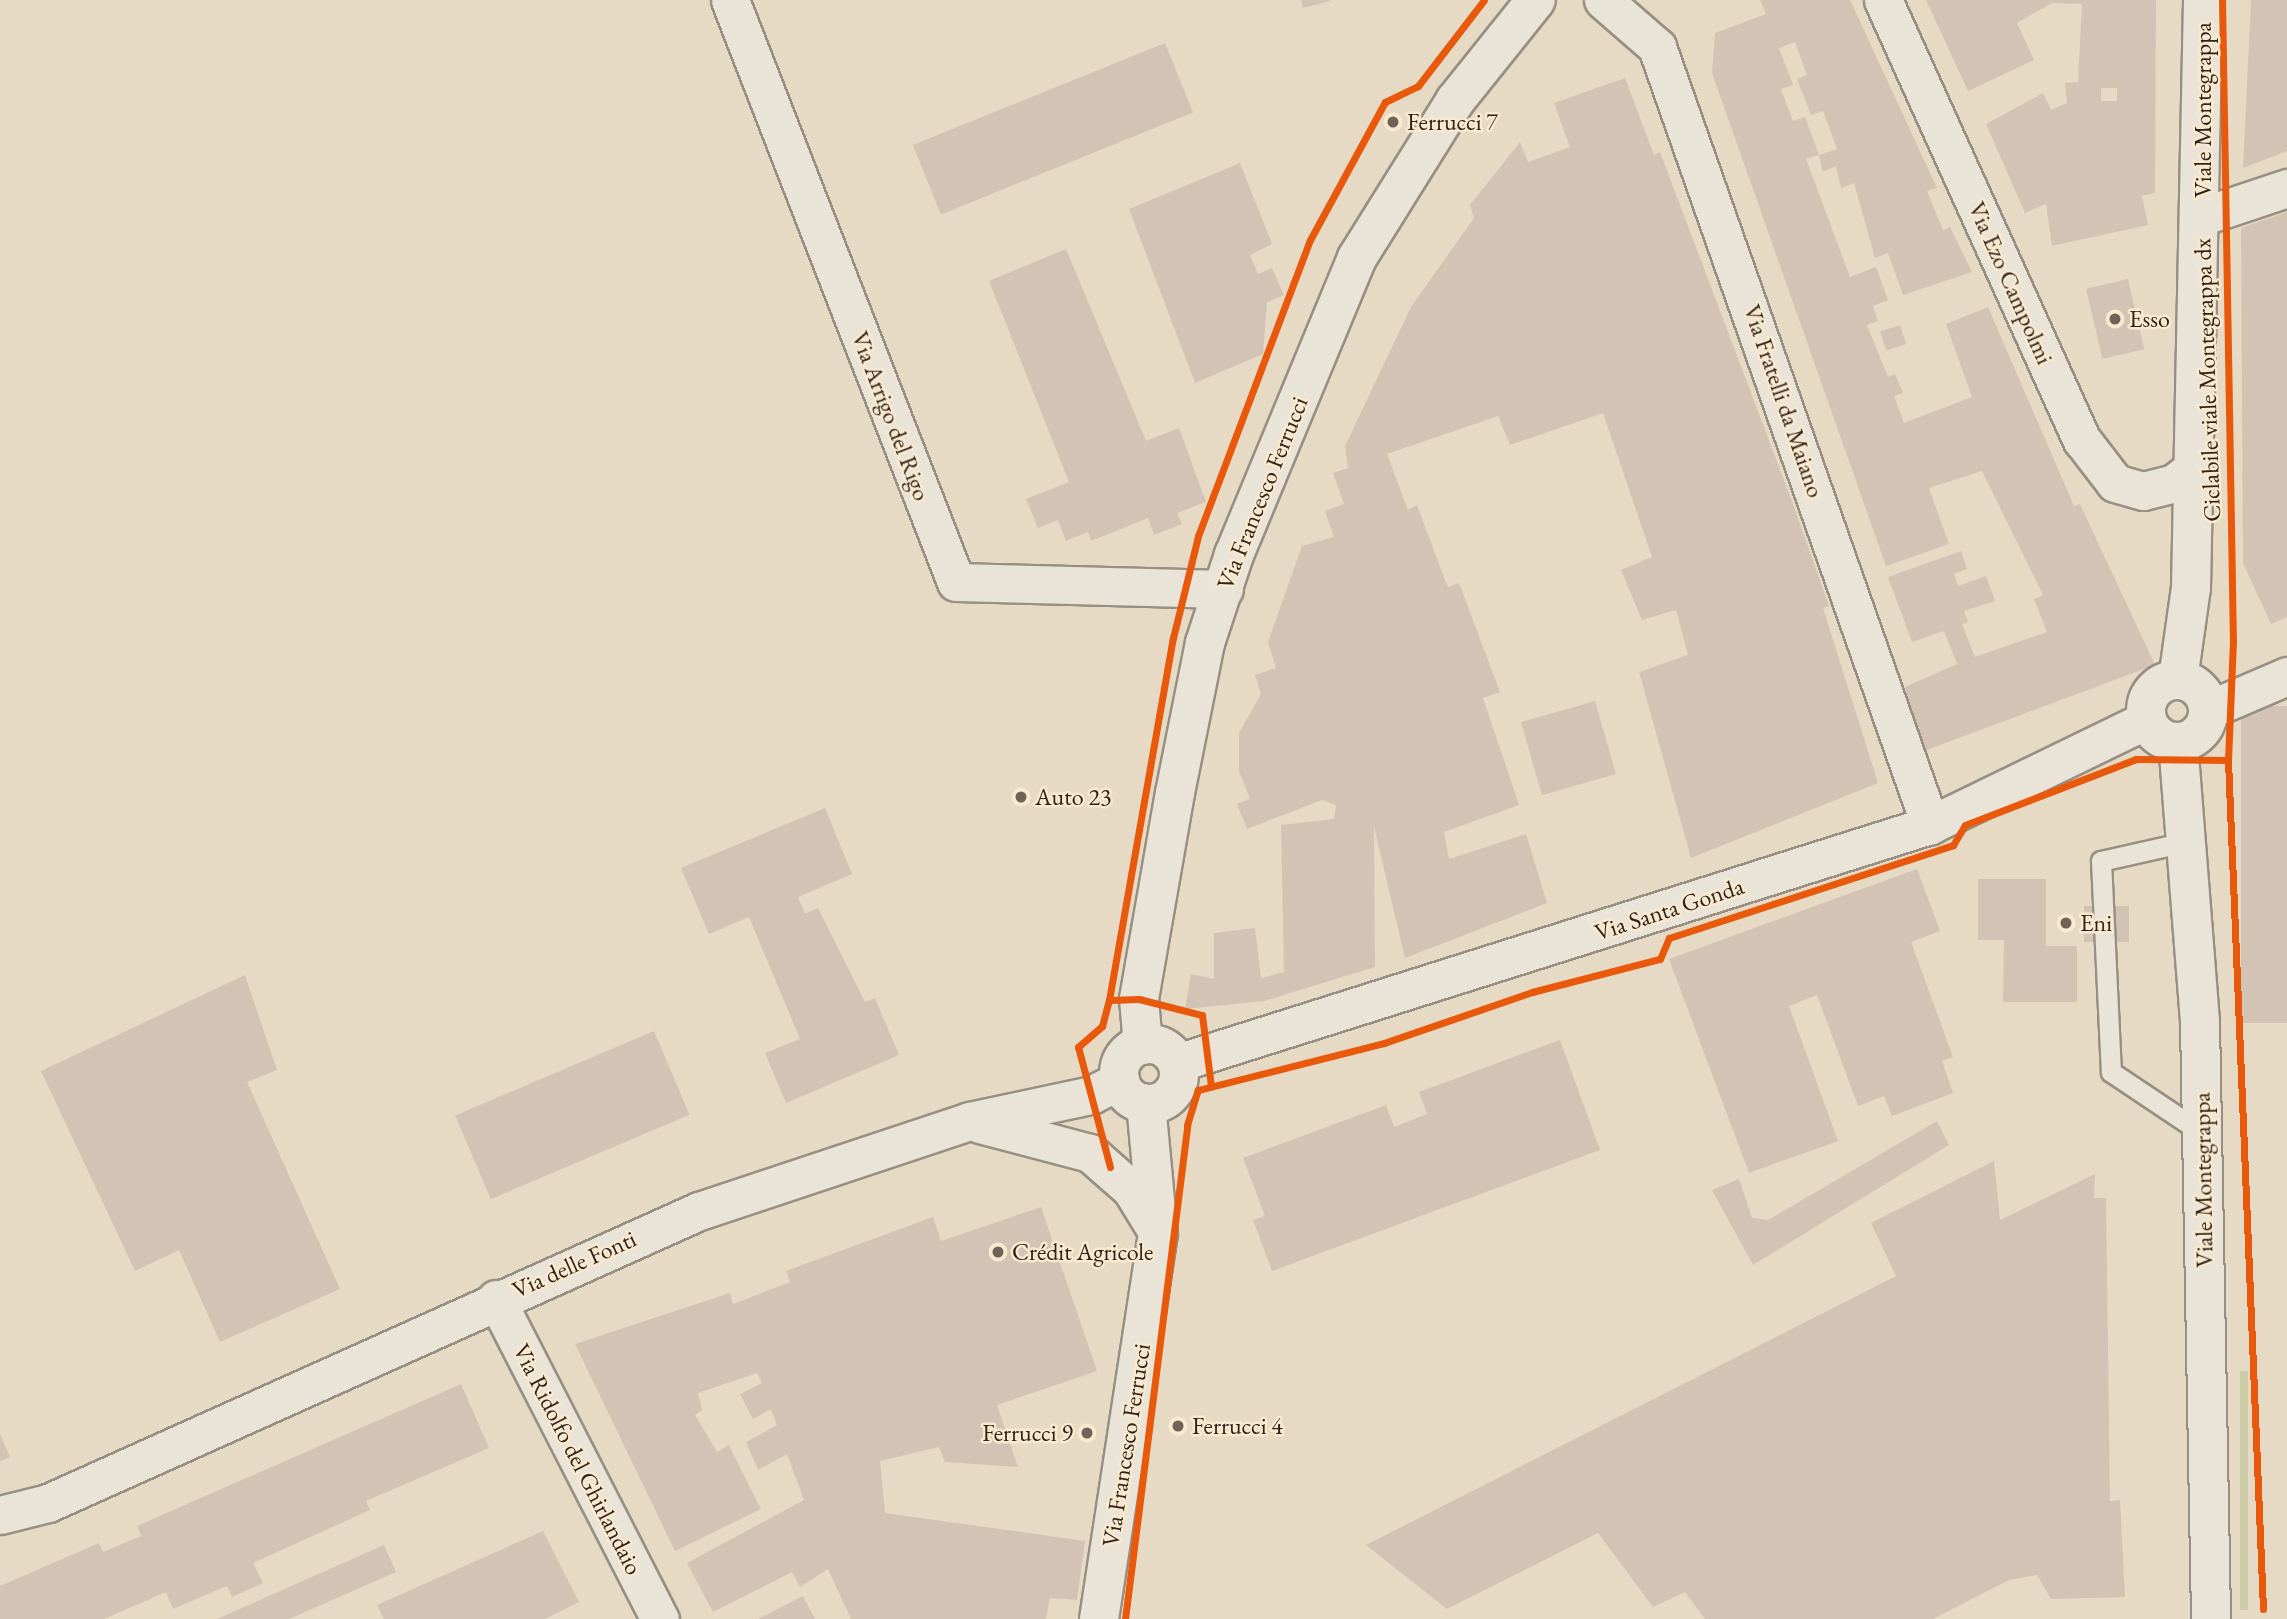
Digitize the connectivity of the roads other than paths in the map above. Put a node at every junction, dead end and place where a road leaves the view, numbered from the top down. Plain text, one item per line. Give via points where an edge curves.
1 (730, 0) edge
2 (1536, 0) edge
3 (1603, 0) edge
4 (1883, 0) edge
5 (2203, 0) edge
6 (2287, 188) edge
7 (2203, 216) junction
8 (2192, 469) junction
9 (1224, 589) junction
10 (2287, 676) edge
11 (2178, 680) junction
12 (2208, 710) junction
13 (2146, 720) junction
14 (2178, 742) junction
15 (1930, 825) junction
16 (2185, 842) junction
17 (1143, 1045) junction
18 (1177, 1063) junction
19 (1133, 1092) junction
20 (969, 1121) junction
21 (2202, 1133) junction
22 (1158, 1233) junction
23 (496, 1299) junction
24 (48, 1503) junction
25 (0, 1515) edge
26 (0, 1539) edge
27 (660, 1619) edge
28 (1100, 1619) edge
29 (2211, 1619) edge

1 - 9 street, Via Arrigo del Rigo via 956,582
2 - 9 street, Via Francesco Ferrucci via 1455,101 1357,258
3 - 15 street, Via Fratelli da Maiano via 1657,47
4 - 8 street, Via Ezo Campolmi via 2082,440 2115,483 2143,491 2174,483
5 - 7 street, Viale Montegrappa
6 - 7 street
7 - 8 street, Viale Montegrappa
8 - 11 street, Viale Montegrappa via 2191,588
9 - 17 street, Via Francesco Ferrucci via 1205,643 1175,793 1139,999
10 - 12 street
11 - 12 street via 2202,693
11 - 13 street via 2152,692
12 - 14 street via 2196,736
13 - 14 street via 2158,737
13 - 15 street, Via Santa Gonda
14 - 16 street, Viale Montegrappa
15 - 18 street, Via Santa Gonda
16 - 21 street, Viale Montegrappa
16 - 21 lane via 2101,861 2111,1072
17 - 18 street via 1163,1047
17 - 19 street via 1127,1054
18 - 19 street via 1174,1092
19 - 20 street, Via delle Fonti via 1091,1095
19 - 22 street, Via Francesco Ferrucci
20 - 22 street via 1090,1153 1131,1189
20 - 23 street, Via delle Fonti via 699,1210
21 - 29 street, Viale Montegrappa
22 - 28 street, Via Francesco Ferrucci
23 - 24 street, Via delle Fonti
23 - 27 street, Via Ridolfo del Ghirlandaio
24 - 25 street, Via delle Fonti
24 - 26 street, Via delle Fonti

